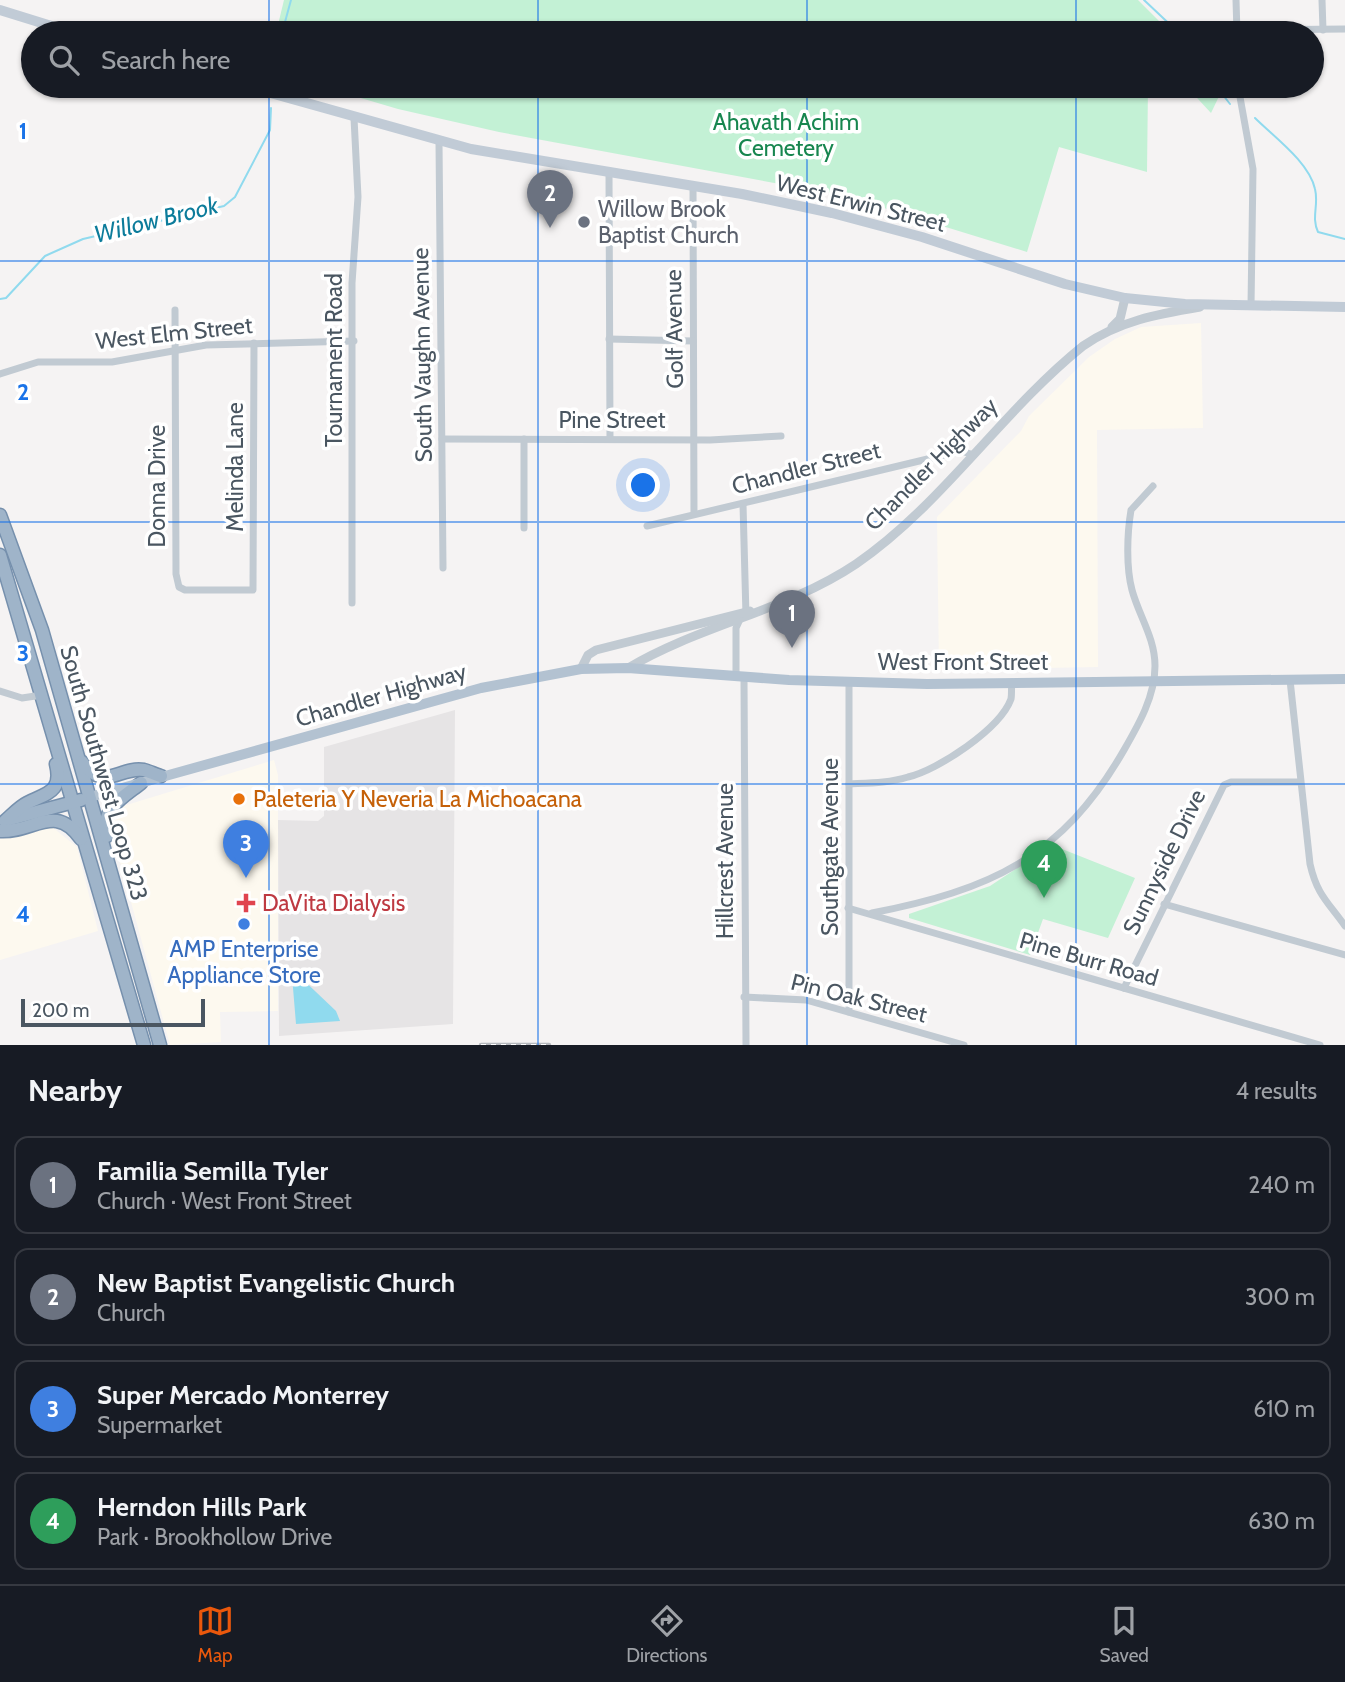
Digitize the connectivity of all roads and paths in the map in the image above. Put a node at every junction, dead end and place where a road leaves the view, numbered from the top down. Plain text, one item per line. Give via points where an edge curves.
1 (1236, 0) edge
2 (1322, 0) edge
3 (0, 10) edge
4 (35, 21) edge
5 (1237, 21) edge
6 (1323, 21) edge
7 (1345, 29) edge
8 (1324, 30) edge
9 (286, 98) edge
10 (1240, 98) edge
11 (354, 118) junction
12 (439, 142) junction
13 (609, 173) junction
14 (693, 186) junction
15 (1125, 298) junction
16 (1210, 305) junction
17 (1251, 306) junction
18 (1345, 307) edge
19 (175, 310) dead end
20 (1111, 329) junction
21 (609, 339) junction
22 (354, 341) junction
23 (693, 341) junction
24 (254, 343) junction
25 (176, 349) junction
26 (0, 374) edge
27 (781, 436) dead end
28 (610, 438) junction
29 (442, 439) junction
30 (524, 439) junction
31 (694, 440) junction
32 (974, 454) junction
33 (1153, 486) dead end
34 (743, 504) junction
35 (694, 513) junction
36 (0, 515) edge
37 (647, 526) dead end
38 (524, 528) dead end
39 (0, 555) edge
40 (443, 568) dead end
41 (253, 590) joint
42 (352, 603) dead end
43 (744, 616) junction
44 (628, 668) junction
45 (581, 669) junction
46 (740, 676) junction
47 (1345, 679) edge
48 (1290, 680) junction
49 (1154, 681) junction
50 (1012, 682) junction
51 (849, 683) junction
52 (0, 691) edge
53 (43, 697) junction
54 (78, 756) junction
55 (160, 776) junction
56 (1300, 782) junction
57 (141, 783) junction
58 (849, 784) junction
59 (90, 797) junction
60 (74, 802) junction
61 (2, 825) edge
62 (86, 846) junction
63 (113, 877) junction
64 (1164, 904) junction
65 (848, 908) junction
66 (872, 913) junction
67 (1345, 926) edge
68 (1345, 955) edge
69 (1124, 988) junction
70 (744, 997) junction
71 (849, 1012) junction
72 (144, 1045) edge
73 (160, 1045) edge
74 (746, 1045) edge
75 (964, 1045) edge
76 (1320, 1045) edge

1 - 5 street
2 - 6 street
3 - 4 main road
7 - 8 street
9 - 11 main road, West Erwin Street
10 - 17 street via 1253,169
11 - 12 main road, West Erwin Street
11 - 22 street, Tournament Road via 358,206 352,283
12 - 13 main road, West Erwin Street
12 - 29 street, South Vaughn Avenue
13 - 14 main road, West Erwin Street
13 - 21 street
14 - 15 main road, West Erwin Street via 802,205 880,225 1065,284
14 - 23 street, Golf Avenue
15 - 16 main road, West Erwin Street
15 - 20 street
16 - 17 main road, West Erwin Street
16 - 20 street, Chandler Highway via 1157,314
17 - 18 main road, West Erwin Street
19 - 25 street, Donna Drive
20 - 32 street, Chandler Highway via 1066,360
21 - 23 street
21 - 28 street
22 - 24 street, West Elm Street
22 - 42 street, Tournament Road
23 - 31 street, Golf Avenue
24 - 25 street, West Elm Street
24 - 41 street, Melinda Lane
25 - 26 street, West Elm Street via 112,362 38,362
25 - 41 street, Donna Drive via 179,587 191,591
27 - 31 street, Pine Street
28 - 30 street, Pine Street
28 - 31 street, Pine Street
29 - 30 street, Pine Street
29 - 40 street, South Vaughn Avenue
30 - 38 street
31 - 35 street, Golf Avenue
32 - 34 street, Chandler Street via 961,451
32 - 43 street, Chandler Highway via 865,557 805,593
33 - 49 street via 1130,510 1129,565 1131,587 1153,647
34 - 35 street, Chandler Street
34 - 43 street, Hillcrest Avenue
35 - 37 street, Chandler Street
36 - 54 highway, South Southwest Loop 323 via 38,619
39 - 53 highway, South Southwest Loop 323
43 - 44 street, Chandler Highway via 670,645
43 - 45 street, Chandler Highway via 596,650
43 - 46 street, Hillcrest Avenue
44 - 45 main road, West Front Street
44 - 46 main road, West Front Street
45 - 55 main road, Chandler Highway via 505,682
46 - 51 main road, West Front Street
46 - 70 street, Hillcrest Avenue
47 - 48 main road, West Front Street
48 - 49 main road, West Front Street
48 - 56 street
49 - 50 main road, West Front Street
49 - 66 street via 1126,747 1082,811 1031,858 967,889
50 - 51 main road, West Front Street
50 - 58 street via 1011,698 998,717 947,759 911,777
51 - 58 street, Southgate Avenue
52 - 53 street via 22,698
53 - 60 highway, South Southwest Loop 323
53 - 61 highway via 43,719 57,781 45,797 27,803
54 - 55 highway via 90,771 105,778 142,770
54 - 59 highway, South Southwest Loop 323
55 - 57 main road, Chandler Highway
56 - 64 street, Sunnyside Drive via 1224,785
56 - 67 street via 1315,887
57 - 59 main road, Chandler Highway
57 - 63 highway via 115,804 105,820 115,862
58 - 65 street, Southgate Avenue
59 - 60 highway, Chandler Highway
59 - 63 highway, South Southwest Loop 323
60 - 61 highway, Chandler Highway
60 - 62 highway, South Southwest Loop 323
61 - 62 highway via 58,820 71,827
62 - 72 highway, South Southwest Loop 323
63 - 73 highway, South Southwest Loop 323
64 - 68 street
64 - 69 street, Sunnyside Drive
65 - 66 street, Pine Burr Road
65 - 71 street, Southgate Avenue
66 - 69 street, Pine Burr Road
69 - 76 street, Pine Burr Road
70 - 71 street, Pin Oak Street via 793,998
70 - 74 street, Hillcrest Avenue
71 - 75 street, Pin Oak Street

